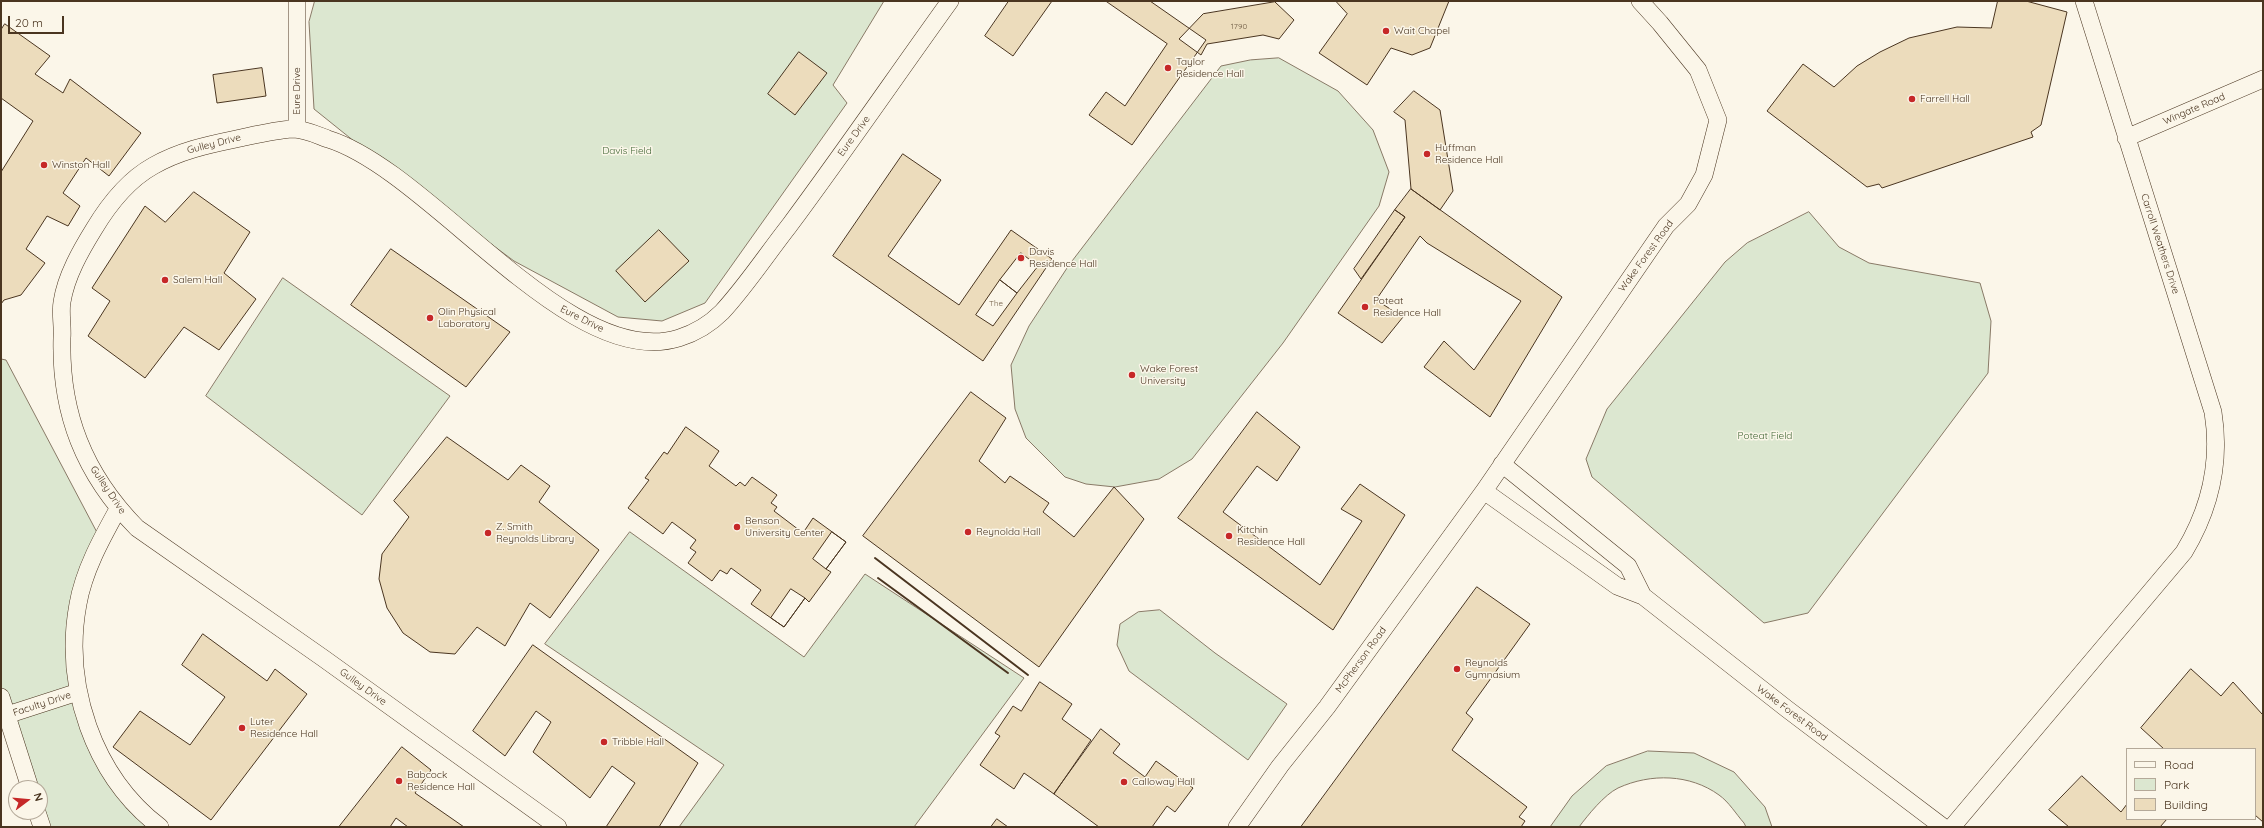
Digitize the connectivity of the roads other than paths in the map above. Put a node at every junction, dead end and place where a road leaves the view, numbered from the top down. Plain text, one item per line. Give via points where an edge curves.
1 (297, 1) edge
2 (950, 1) edge
3 (1640, 1) edge
4 (2084, 1) edge
5 (2263, 79) edge
6 (297, 129) junction
7 (2126, 138) junction
8 (1502, 464) junction
9 (1484, 491) junction
10 (118, 509) junction
11 (1643, 596) junction
12 (78, 692) junction
13 (1, 697) edge
14 (7, 715) junction
15 (27, 780) edge
16 (160, 827) edge
17 (558, 827) edge
18 (1237, 827) edge
19 (1943, 827) edge
20 (1952, 827) edge

1 - 6 street, Eure Drive
2 - 6 street, Eure Drive via 818,186 720,314 691,334 675,339 659,342 633,340 616,335 565,311 402,181 361,152
3 - 8 street, Wake Forest Road via 1698,70 1718,120 1704,175 1688,204 1666,226
4 - 7 street, Carroll Weathers Drive
5 - 7 street, Wingate Road
6 - 10 street, Gulley Drive via 265,132 190,149 152,166 128,184 105,211 72,272 62,302 61,360 64,394 81,450
7 - 20 street, Carroll Weathers Drive via 2213,412 2217,435 2211,490 2195,533 2184,552
8 - 9 street, Wake Forest Road
8 - 11 street, Wake Forest Road via 1628,566
9 - 11 street, Wake Forest Road via 1617,586
9 - 18 street, McPherson Road
10 - 12 street via 101,540 78,603 74,644
10 - 17 street, Gulley Drive via 137,528
11 - 19 street, Wake Forest Road
12 - 14 street, Faculty Drive
12 - 16 street via 94,741 105,764 140,812
13 - 14 street, Faculty Drive
14 - 15 street, Faculty Drive

